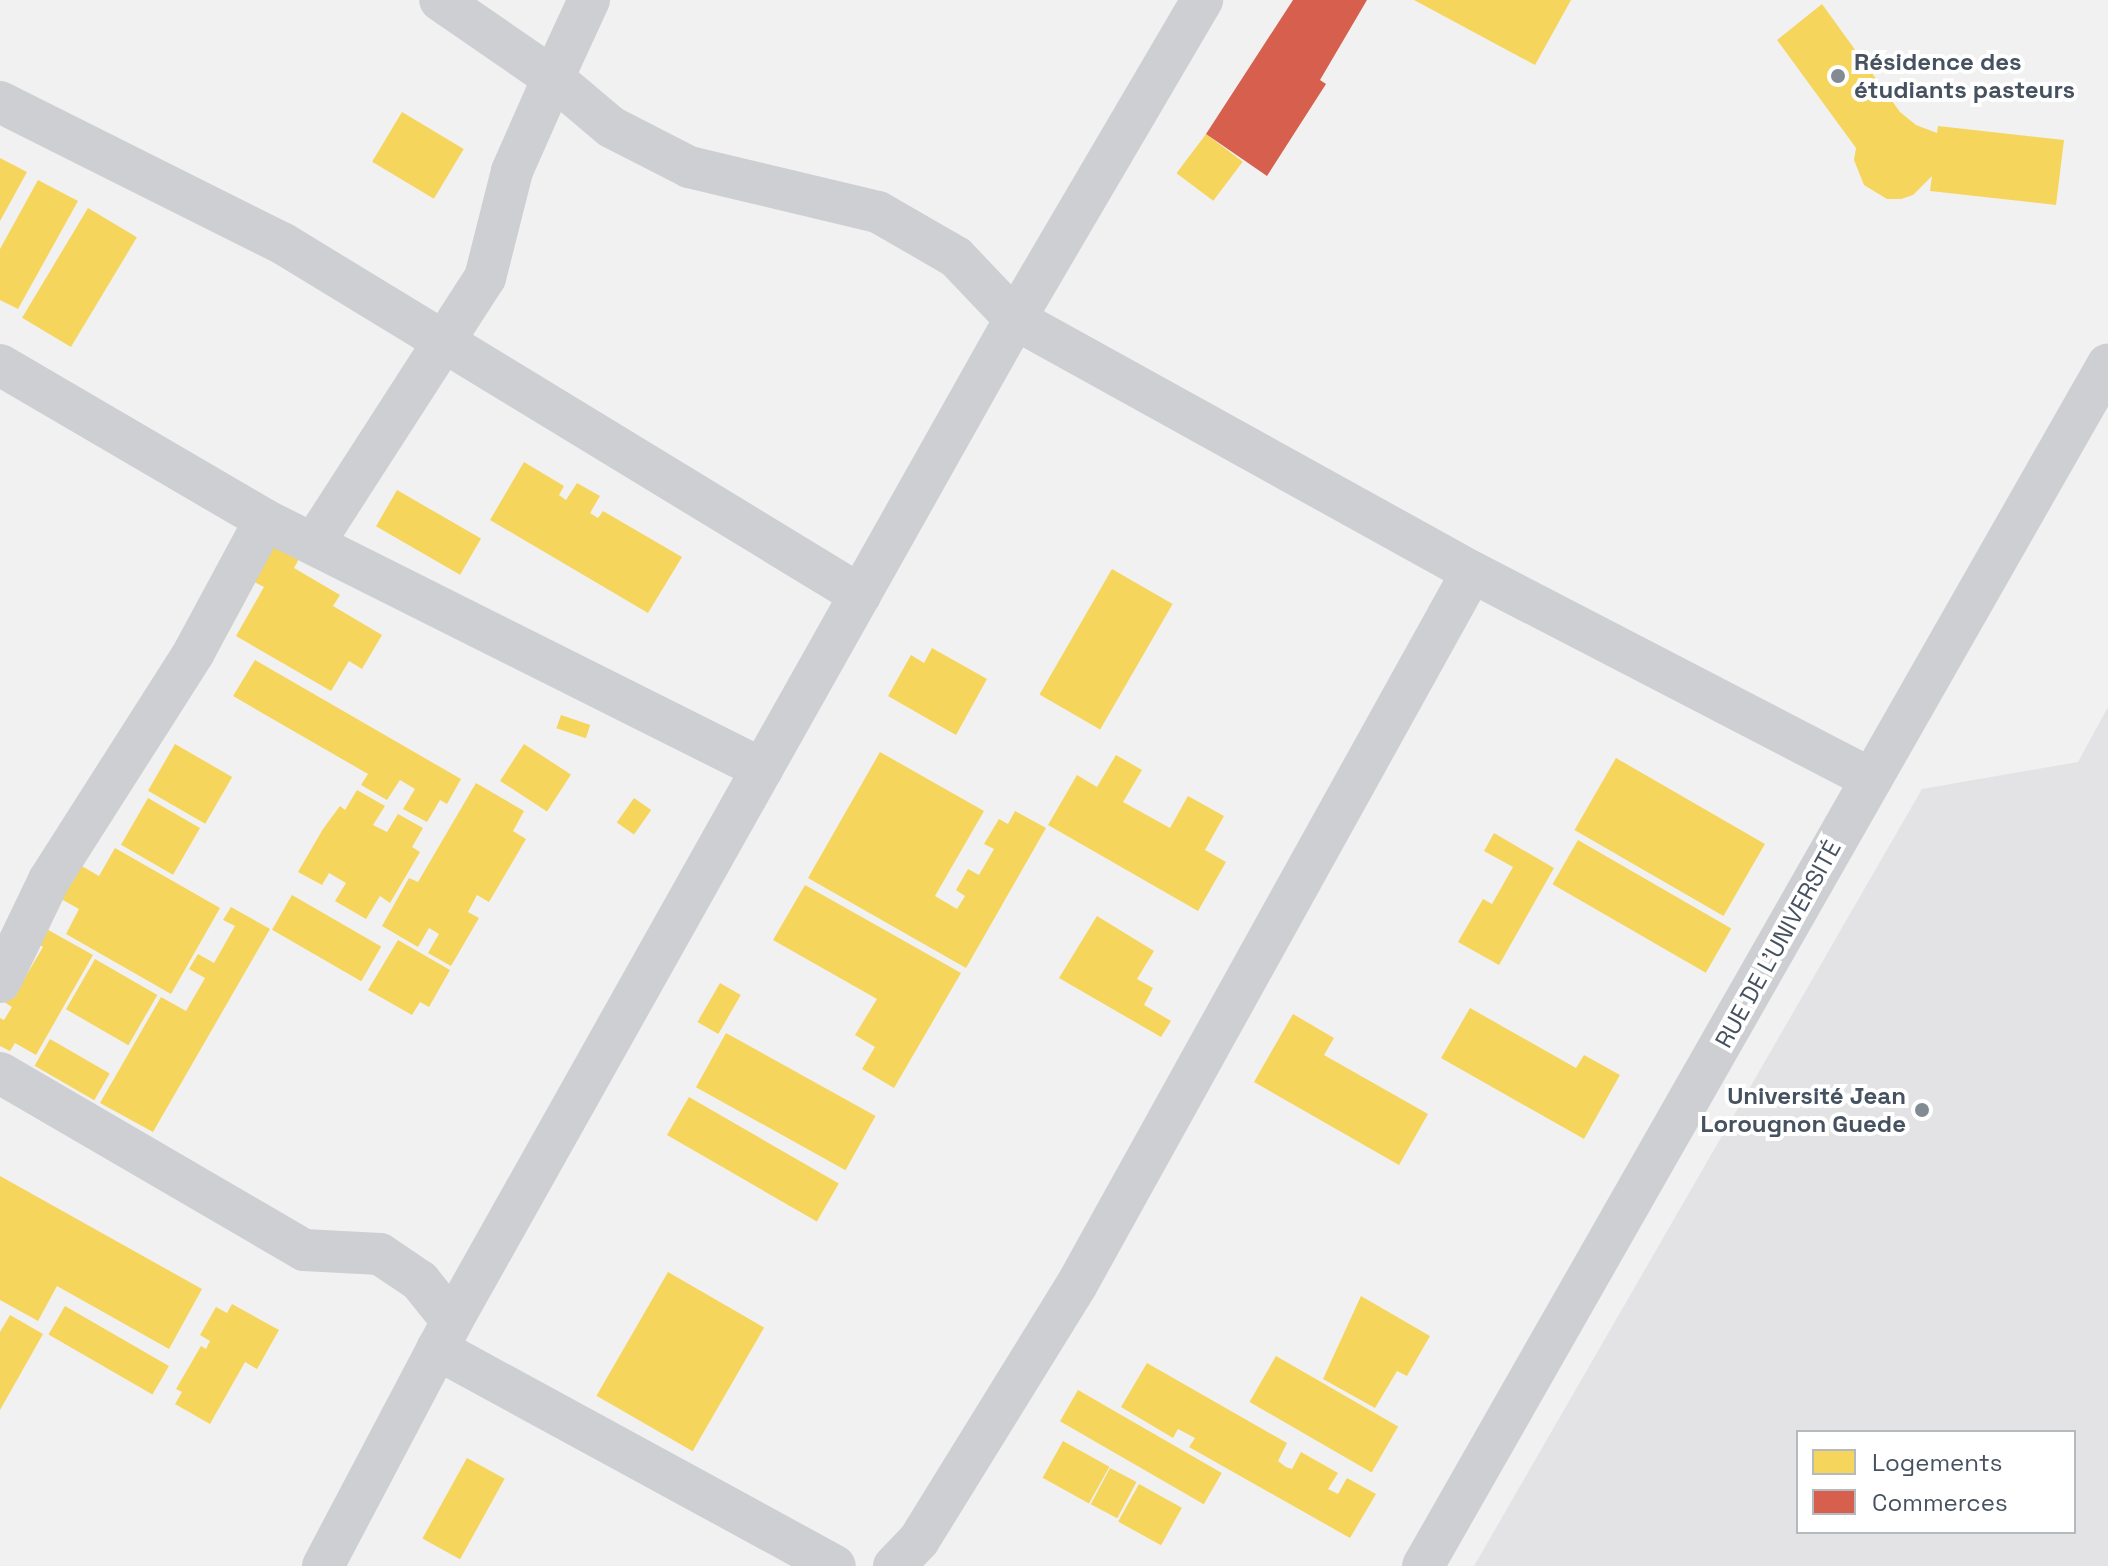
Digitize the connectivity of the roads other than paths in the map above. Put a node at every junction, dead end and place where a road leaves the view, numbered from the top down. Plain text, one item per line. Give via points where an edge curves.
1 (440, 0) edge
2 (589, 0) edge
3 (1202, 0) edge
4 (553, 78) junction
5 (0, 102) edge
6 (1015, 319) junction
7 (446, 343) junction
8 (2108, 364) edge
9 (0, 365) edge
10 (265, 520) junction
11 (314, 543) junction
12 (1472, 572) junction
13 (860, 595) junction
14 (762, 769) junction
15 (1872, 779) junction
16 (0, 982) edge
17 (0, 1073) edge
18 (445, 1335) junction
19 (323, 1566) edge
20 (835, 1566) edge
21 (894, 1566) edge
22 (1423, 1566) edge

1 - 4 street
2 - 4 street
3 - 6 street
4 - 6 street via 611,127 689,167 878,212 956,257
4 - 7 street via 512,171 485,278
5 - 7 street via 282,243
6 - 12 street
6 - 13 street
7 - 11 street
7 - 13 street
8 - 15 street, RUE DE L'UNIVERSITÉ
9 - 10 street
10 - 11 street
10 - 16 street via 194,652 49,880
11 - 14 street
12 - 15 street
12 - 21 street via 1076,1286 919,1540
13 - 14 street
14 - 18 street
15 - 22 street, RUE DE L'UNIVERSITÉ
17 - 18 street via 304,1250 380,1254 420,1281
18 - 19 street
18 - 20 street

